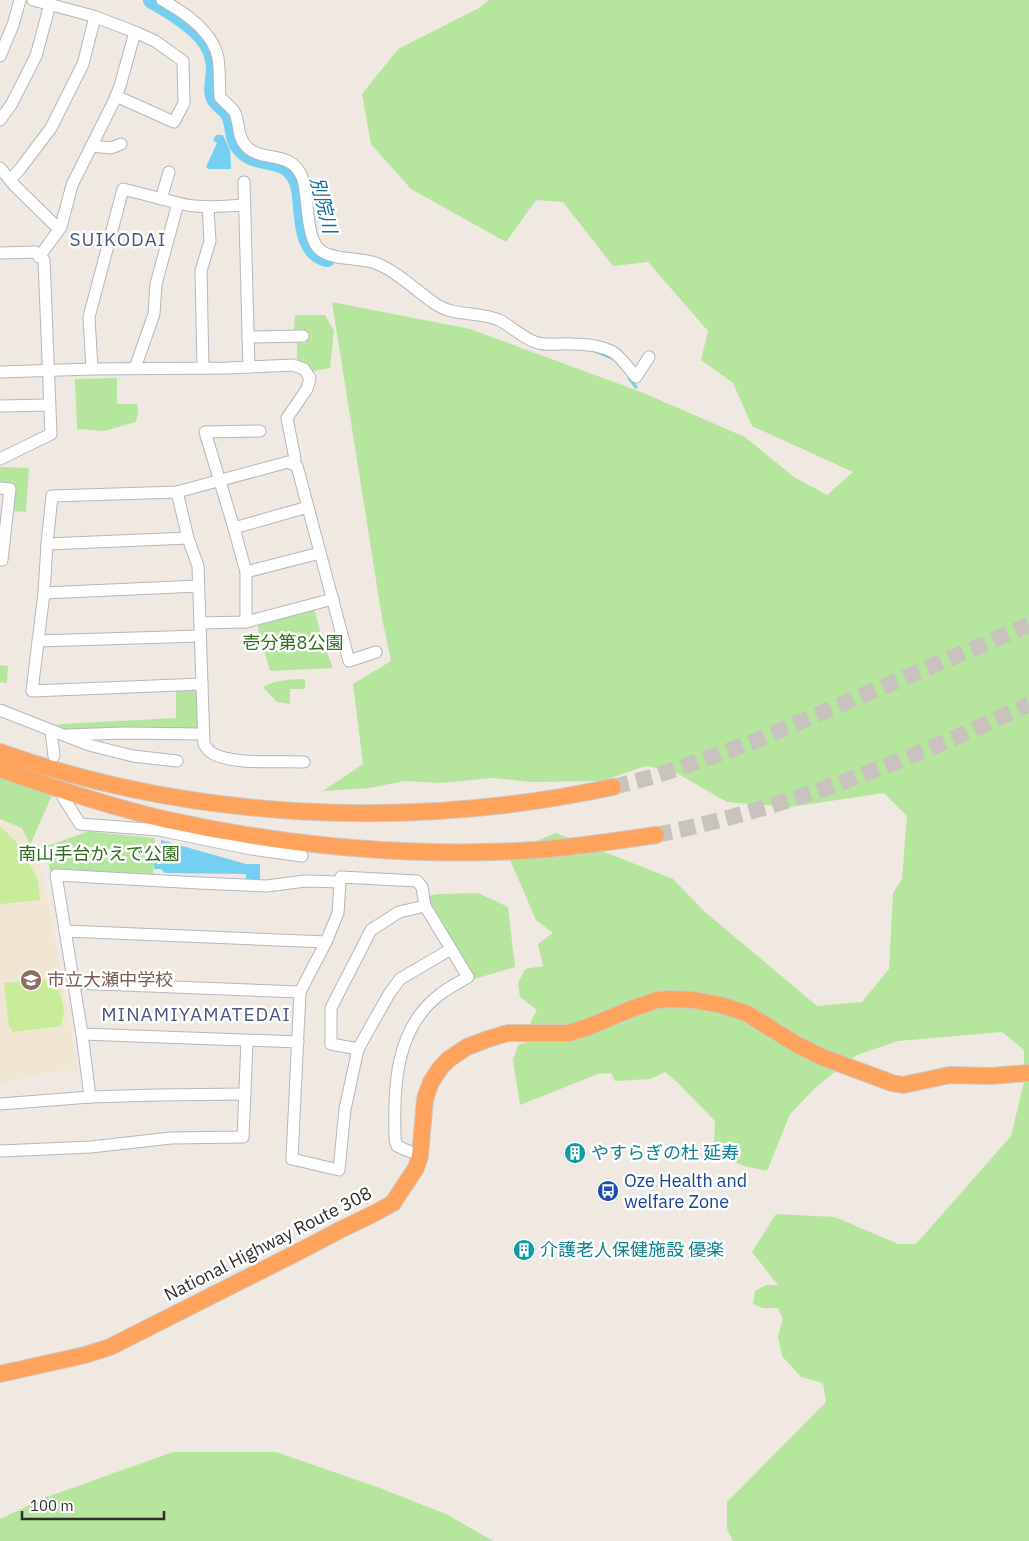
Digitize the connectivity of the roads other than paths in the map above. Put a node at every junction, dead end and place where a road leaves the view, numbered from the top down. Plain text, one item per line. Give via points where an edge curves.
1 (20, 0) edge
2 (33, 0) edge
3 (162, 0) edge
4 (50, 4) junction
5 (95, 17) junction
6 (135, 32) junction
7 (2, 48) edge
8 (116, 96) junction
9 (0, 120) edge
10 (121, 144) dead end
11 (91, 146) junction
12 (0, 168) edge
13 (169, 172) dead end
14 (10, 180) junction
15 (244, 182) dead end
16 (161, 199) junction
17 (178, 203) junction
18 (244, 205) junction
19 (208, 207) junction
20 (59, 229) junction
21 (0, 253) edge
22 (40, 257) junction
23 (303, 336) dead end
24 (248, 337) junction
25 (649, 357) dead end
26 (249, 367) junction
27 (92, 368) junction
28 (135, 368) junction
29 (203, 368) junction
30 (47, 371) junction
31 (0, 372) edge
32 (49, 405) junction
33 (0, 406) edge
34 (260, 431) dead end
35 (0, 459) edge
36 (293, 464) junction
37 (219, 481) junction
38 (0, 488) edge
39 (177, 492) junction
40 (308, 507) junction
41 (234, 528) junction
42 (188, 538) junction
43 (47, 544) junction
44 (320, 553) junction
45 (0, 560) edge
46 (246, 572) junction
47 (198, 586) junction
48 (44, 593) junction
49 (333, 599) junction
50 (246, 622) junction
51 (201, 623) junction
52 (200, 636) junction
53 (38, 641) junction
54 (376, 652) dead end
55 (202, 684) junction
56 (0, 710) edge
57 (57, 733) junction
58 (203, 734) junction
59 (0, 752) edge
60 (54, 756) dead end
61 (177, 761) dead end
62 (304, 762) dead end
63 (0, 770) edge
64 (613, 787) tunnel mouth
65 (63, 797) dead end
66 (656, 835) tunnel mouth
67 (302, 856) dead end
68 (340, 882) junction
69 (425, 906) junction
70 (65, 931) junction
71 (326, 942) junction
72 (451, 949) junction
73 (74, 983) junction
74 (300, 992) junction
75 (82, 1034) junction
76 (247, 1041) junction
77 (298, 1042) junction
78 (358, 1049) junction
79 (1029, 1074) edge
80 (245, 1094) junction
81 (90, 1097) junction
82 (0, 1104) edge
83 (0, 1151) edge
84 (420, 1156) junction
85 (0, 1374) edge

1 - 7 street via 13,26
2 - 4 street
3 - 25 street via 197,24 215,46 220,97 235,112 242,142 258,154 281,158 297,169 302,178 310,230 319,249 377,264 448,311 500,320 538,343 599,347 612,352 636,377
4 - 5 street
4 - 9 street via 36,56 12,105
5 - 6 street
5 - 14 street via 83,64 51,128
6 - 8 street
6 - 8 street via 155,41 183,61 184,104 174,122
8 - 11 street
10 - 11 street via 112,148
11 - 20 street via 72,185
12 - 14 street
13 - 16 street
14 - 20 street
15 - 18 street
16 - 17 street
16 - 27 street via 124,189 89,317
17 - 19 street
17 - 28 street via 156,284 154,314
18 - 19 street
18 - 24 street
19 - 29 street via 210,241 201,271
20 - 22 street
21 - 22 street via 35,252
22 - 30 street via 44,260
23 - 24 street
24 - 26 street
26 - 29 street
26 - 36 street via 293,365 304,369 310,378 307,389 287,418 295,460
27 - 28 street
27 - 30 street
28 - 29 street
30 - 31 street
30 - 32 street
32 - 33 street
32 - 35 street via 51,434
34 - 37 street via 205,432
36 - 37 street via 288,462
36 - 40 street via 297,466
37 - 39 street
37 - 41 street
38 - 45 street via 10,489
39 - 42 street
39 - 43 street via 52,496
40 - 41 street
40 - 44 street
41 - 46 street
42 - 43 street
42 - 47 street via 198,566
43 - 48 street
44 - 46 street
44 - 49 street
46 - 50 street
47 - 48 street
47 - 51 street
48 - 53 street
49 - 50 street
49 - 54 street via 349,661
50 - 51 street
51 - 52 street
52 - 53 street
52 - 55 street
53 - 55 street via 32,691
55 - 58 street
56 - 57 street
57 - 58 street
57 - 60 street
57 - 61 street via 134,756
58 - 62 street via 204,744 220,757
59 - 64 highway via 77,776 145,791 277,810 418,813 574,796
63 - 66 highway via 162,819 341,848 402,852 536,850
65 - 67 street via 80,824 159,830
68 - 69 street via 341,877 418,881
68 - 70 street via 305,881 267,886 56,875
68 - 71 street via 338,913
69 - 72 street
69 - 78 street via 399,912 371,930 331,1008 331,1044
70 - 71 street
70 - 73 street
71 - 74 street
72 - 78 street via 400,979
72 - 84 street via 468,977 439,995 425,1010 412,1027 399,1060 395,1140 397,1146
73 - 74 street
73 - 75 street
74 - 77 street
75 - 76 street
75 - 81 street
76 - 77 street
76 - 80 street
77 - 78 street via 292,1159 339,1170 344,1109
79 - 84 highway, National Highway Route 308 via 950,1075 903,1085 892,1083 822,1057 738,1010 694,1000 657,1000 578,1031 508,1033 478,1042 457,1053 441,1067 431,1082 422,1118
80 - 81 street
80 - 83 street via 243,1137 171,1138 92,1147
81 - 82 street
84 - 85 highway, National Highway Route 308 via 416,1168 393,1203 375,1213 110,1346 86,1355

